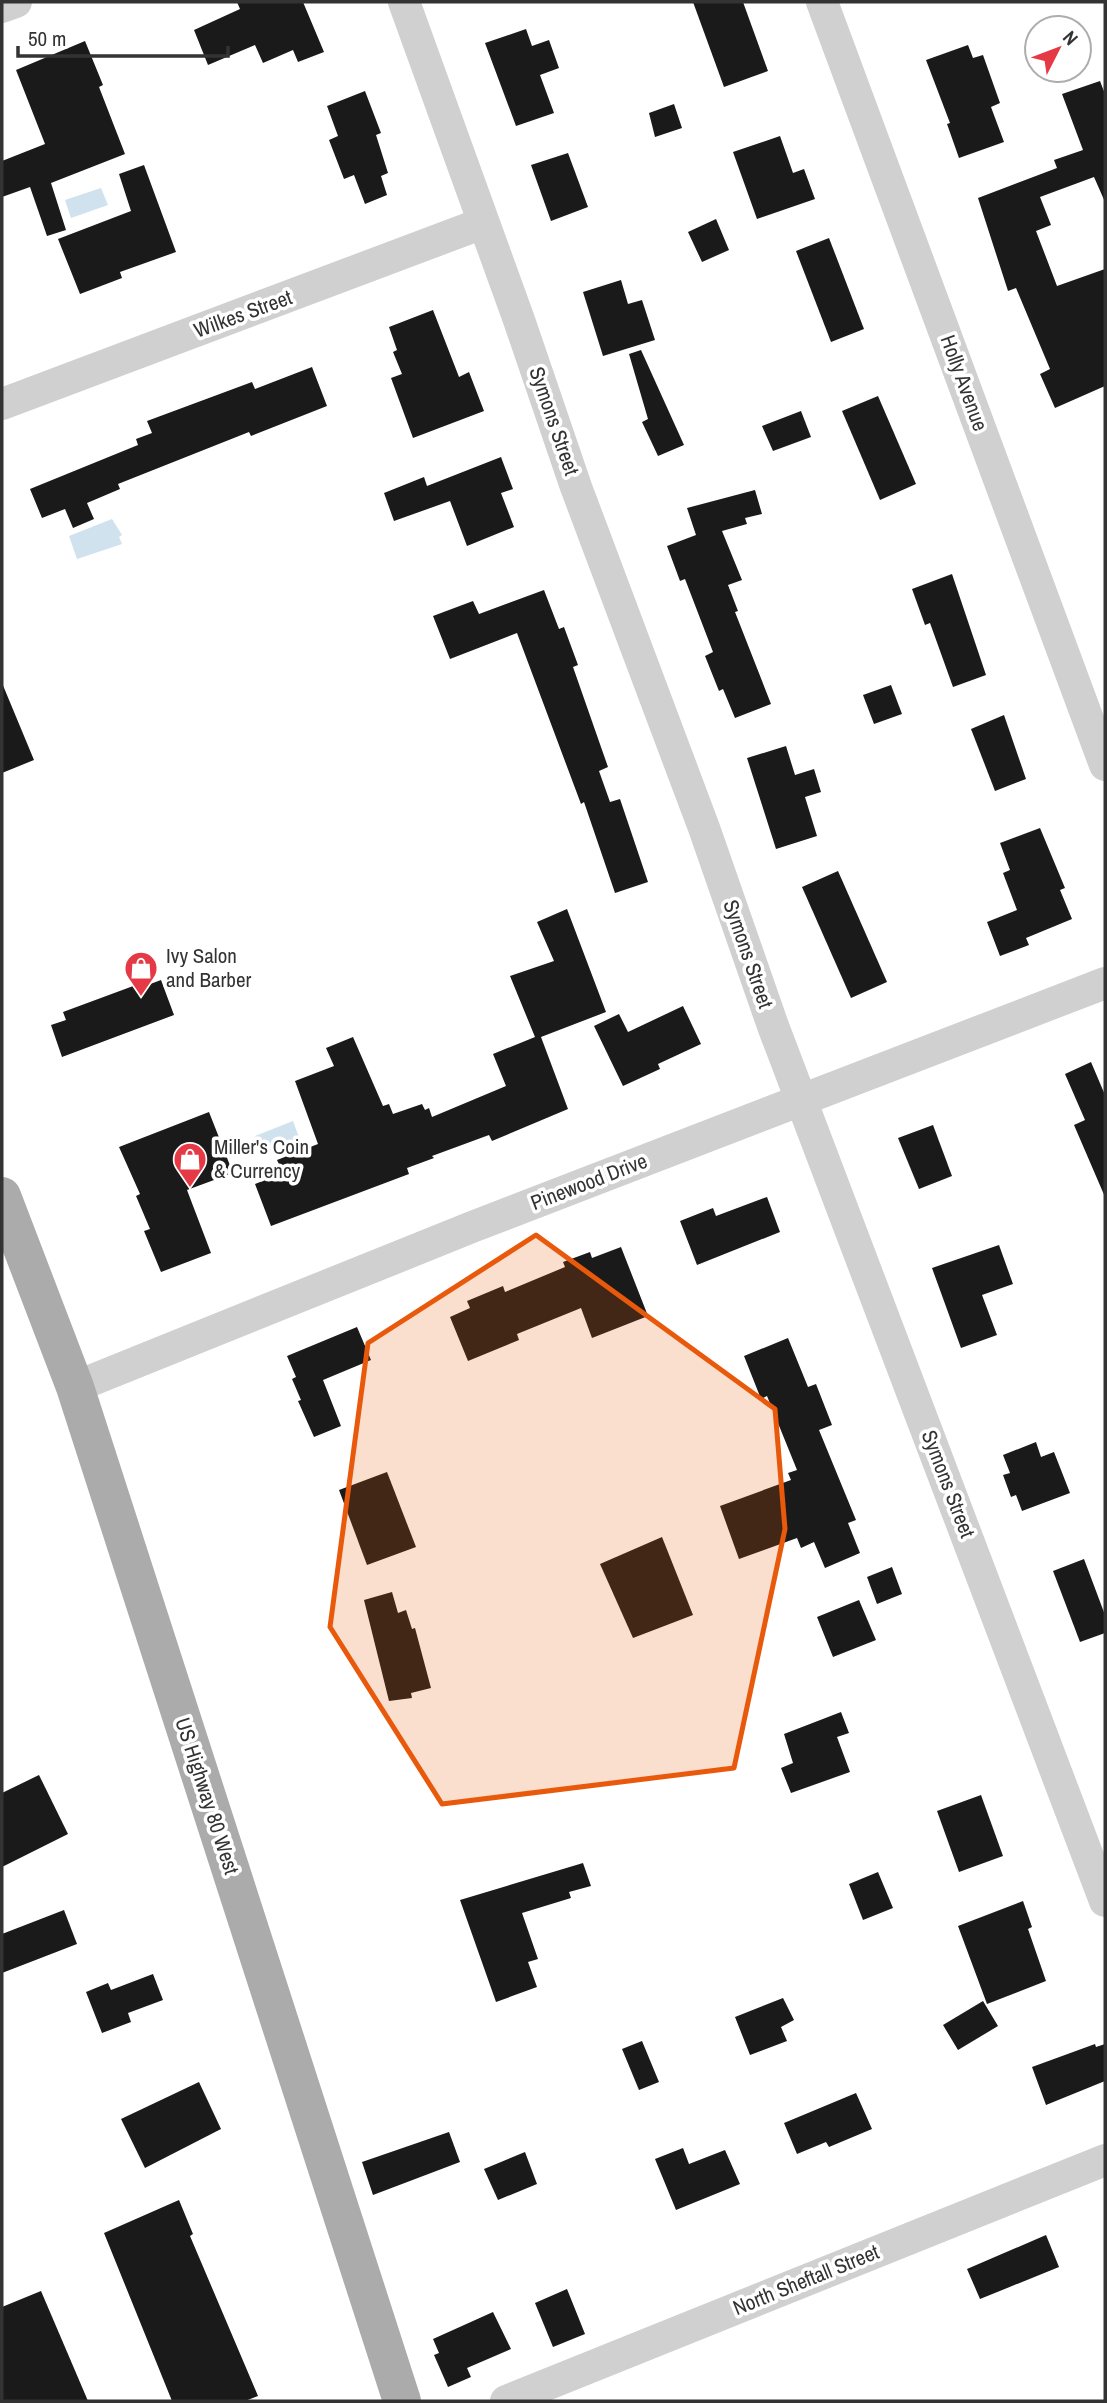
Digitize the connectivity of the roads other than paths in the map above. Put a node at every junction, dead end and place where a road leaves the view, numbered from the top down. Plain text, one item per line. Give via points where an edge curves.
1 (16, 2) edge
2 (404, 2) edge
3 (822, 2) edge
4 (2, 7) edge
5 (483, 223) junction
6 (2, 404) edge
7 (1095, 700) edge
8 (1105, 765) edge
9 (1105, 984) edge
10 (802, 1101) junction
11 (2, 1196) edge
12 (75, 1387) junction
13 (1105, 1901) edge
14 (1105, 2160) edge
15 (402, 2401) edge
16 (506, 2401) edge

1 - 4 street
2 - 5 street, Symons Street
3 - 7 street, Holly Avenue
5 - 6 street, Wilkes Street
5 - 10 street, Symons Street
7 - 8 street, Holly Avenue
9 - 10 street, Pinewood Drive
10 - 12 street, Pinewood Drive via 472,1227
10 - 13 street, Symons Street
11 - 12 main road, US Highway 80 West
12 - 15 main road, US Highway 80 West
14 - 16 street, North Sheftall Street

